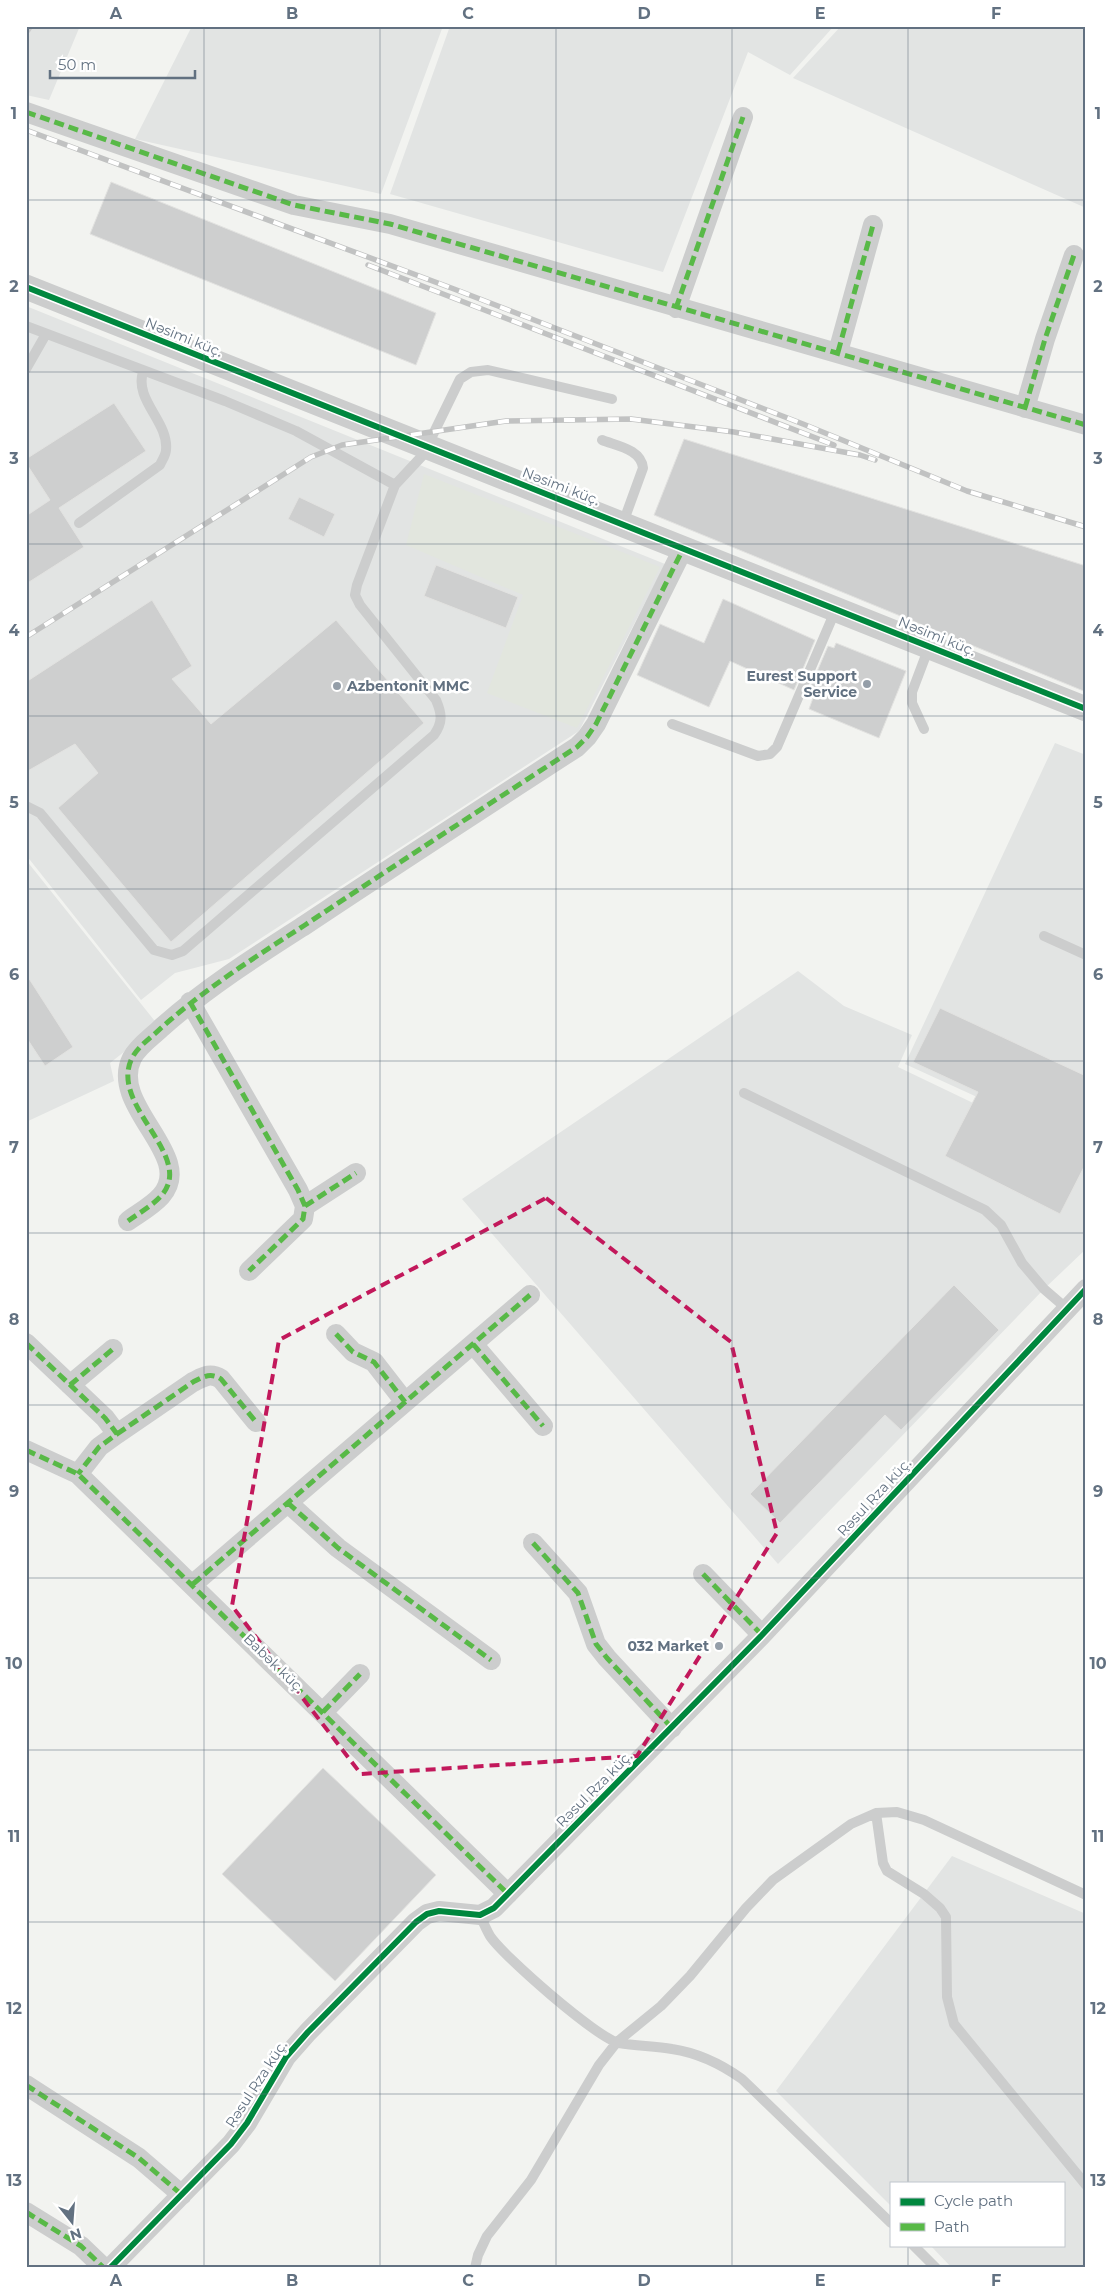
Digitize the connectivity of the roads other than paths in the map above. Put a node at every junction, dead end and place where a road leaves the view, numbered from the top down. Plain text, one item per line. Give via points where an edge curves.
1 (26, 112) edge
2 (743, 116) dead end
3 (873, 225) dead end
4 (1074, 255) dead end
5 (26, 287) edge
6 (676, 308) junction
7 (26, 326) edge
8 (46, 334) junction
9 (838, 352) junction
10 (26, 369) edge
11 (144, 372) junction
12 (612, 399) dead end
13 (1026, 408) junction
14 (1086, 425) edge
15 (602, 440) dead end
16 (427, 448) junction
17 (395, 485) junction
18 (79, 523) dead end
19 (623, 523) junction
20 (684, 547) junction
21 (836, 608) junction
22 (929, 646) junction
23 (1086, 709) edge
24 (672, 724) dead end
25 (924, 729) dead end
26 (26, 806) edge
27 (1044, 936) dead end
28 (1086, 955) edge
29 (190, 1002) junction
30 (744, 1093) dead end
31 (356, 1173) dead end
32 (305, 1206) junction
33 (128, 1221) dead end
34 (249, 1271) dead end
35 (1086, 1289) edge
36 (530, 1295) dead end
37 (1066, 1308) junction
38 (336, 1334) dead end
39 (26, 1343) edge
40 (473, 1344) junction
41 (113, 1349) dead end
42 (70, 1385) junction
43 (405, 1402) junction
44 (256, 1422) dead end
45 (543, 1426) dead end
46 (117, 1434) junction
47 (26, 1450) edge
48 (78, 1474) junction
49 (288, 1503) junction
50 (533, 1543) dead end
51 (703, 1574) dead end
52 (192, 1584) junction
53 (762, 1635) junction
54 (491, 1660) dead end
55 (360, 1674) dead end
56 (323, 1712) junction
57 (672, 1728) junction
58 (876, 1813) junction
59 (508, 1894) junction
60 (1086, 1895) edge
61 (480, 1915) junction
62 (618, 2042) junction
63 (26, 2085) edge
64 (1086, 2185) edge
65 (182, 2195) junction
66 (26, 2212) edge
67 (890, 2223) edge
68 (914, 2246) edge
69 (104, 2268) edge
70 (110, 2268) edge
71 (475, 2268) edge
72 (936, 2268) edge

1 - 6 street via 294,205 390,224
2 - 6 street
3 - 9 street
4 - 13 street
5 - 16 street, Nəsimi küç.
6 - 9 street
7 - 8 lane
8 - 10 lane
8 - 11 lane
9 - 13 street
11 - 17 lane via 296,431
11 - 18 lane via 143,389 166,439 166,451 160,464
12 - 16 lane via 488,370 471,372 460,379
13 - 14 street
15 - 19 lane via 638,454 642,461 643,468
16 - 17 lane
16 - 19 street, Nəsimi küç.
17 - 26 lane via 355,595 360,606 436,700 442,714 434,735 183,951 172,955 154,950 40,813
19 - 20 street, Nəsimi küç.
20 - 21 street, Nəsimi küç.
20 - 29 street via 588,737
21 - 22 street, Nəsimi küç.
21 - 24 lane via 777,747 770,754 758,756
22 - 23 street, Nəsimi küç.
22 - 25 lane via 912,692 912,703
27 - 28 lane
29 - 32 street
29 - 33 street via 144,1044 131,1063 130,1094 166,1156 170,1170 168,1185 161,1196
30 - 37 lane via 984,1210 1001,1225 1022,1263
31 - 32 street
32 - 34 street via 303,1219
35 - 37 street, Rəsul Rza küç.
36 - 40 street
37 - 53 street, Rəsul Rza küç.
38 - 43 street via 353,1352 374,1362
39 - 42 street
40 - 43 street
40 - 45 street
41 - 42 street
42 - 46 street
43 - 49 street
44 - 46 street via 221,1379 214,1375 193,1382
46 - 48 street via 99,1447
47 - 48 street, Babək küç.
48 - 52 street, Babək küç.
49 - 52 street
49 - 54 street via 338,1548
50 - 57 street via 578,1593 596,1644 606,1658
51 - 53 street
52 - 56 street, Babək küç.
53 - 57 street, Rəsul Rza küç.
55 - 56 street
56 - 59 street, Babək küç.
57 - 59 street, Rəsul Rza küç.
58 - 60 lane via 897,1812 924,1820
58 - 62 lane via 851,1824 773,1880 690,1976 661,2006
58 - 64 lane via 887,1872 924,1894 946,1917 947,1997 954,2024
59 - 61 street, Rəsul Rza küç. via 494,1908
61 - 62 lane via 490,1936 514,1961 589,2026
61 - 65 street, Rəsul Rza küç. via 439,1911 426,1914 416,1922 308,2032 271,2079 247,2123
62 - 67 lane via 674,2049 724,2066 742,2079
62 - 71 lane via 599,2065 531,2180 487,2236
63 - 65 street via 139,2158
65 - 70 street, Rəsul Rza küç.
66 - 69 street via 81,2246
68 - 72 lane

